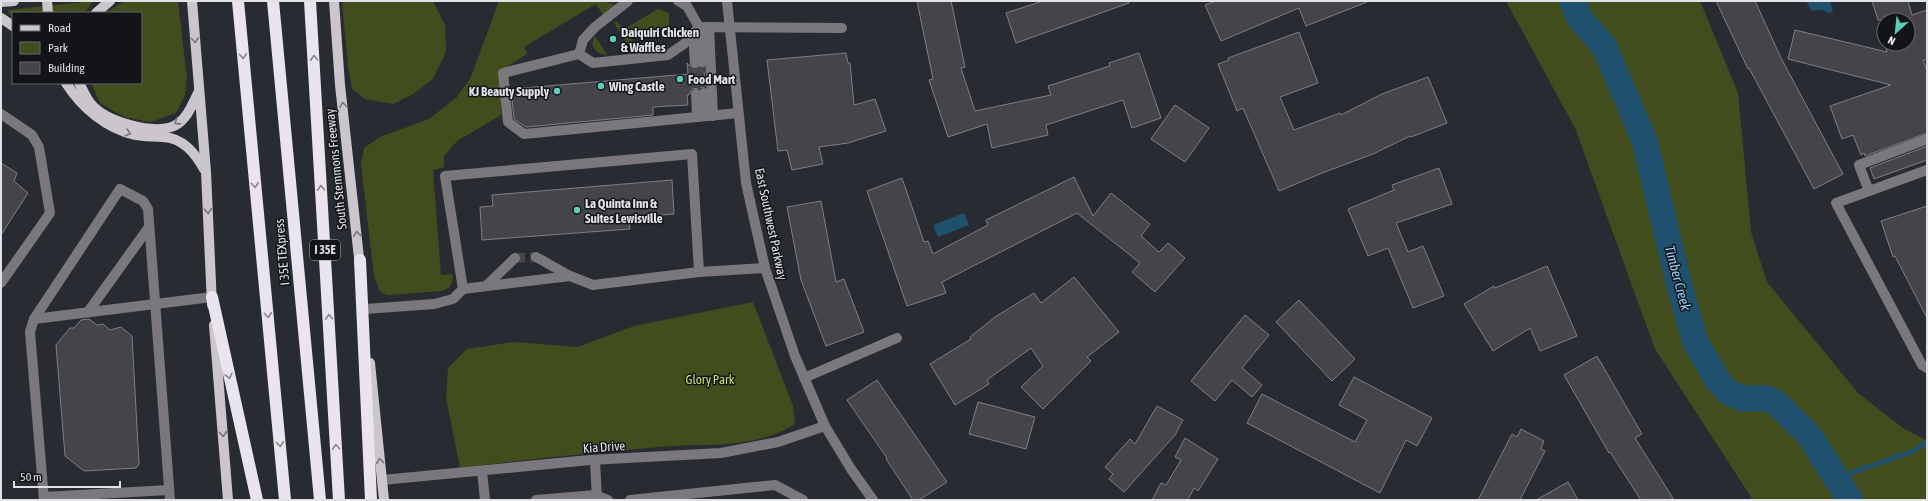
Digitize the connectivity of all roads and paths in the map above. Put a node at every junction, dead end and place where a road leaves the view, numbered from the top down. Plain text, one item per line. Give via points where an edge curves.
1 (14, 1) edge
2 (47, 1) edge
3 (110, 1) edge
4 (192, 1) edge
5 (238, 1) edge
6 (273, 1) edge
7 (310, 1) edge
8 (334, 1) edge
9 (628, 1) edge
10 (678, 1) edge
11 (727, 1) edge
12 (1, 2) edge
13 (48, 12) edge
14 (97, 12) edge
15 (1, 18) edge
16 (12, 25) edge
17 (729, 28) junction
18 (842, 28) dead end
19 (701, 29) junction
20 (579, 54) junction
21 (698, 62) tunnel mouth
22 (67, 84) edge
23 (80, 84) edge
24 (199, 91) junction
25 (700, 94) tunnel mouth
26 (738, 113) junction
27 (1, 114) edge
28 (705, 117) junction
29 (1927, 139) edge
30 (1927, 170) edge
31 (206, 172) junction
32 (1869, 191) junction
33 (149, 227) junction
34 (536, 257) tunnel mouth
35 (515, 258) tunnel mouth
36 (360, 260) junction
37 (765, 268) junction
38 (699, 272) junction
39 (570, 276) junction
40 (2, 279) edge
41 (486, 286) junction
42 (463, 289) junction
43 (212, 297) junction
44 (154, 304) junction
45 (365, 309) junction
46 (88, 312) junction
47 (34, 319) junction
48 (897, 338) dead end
49 (1927, 368) edge
50 (804, 378) junction
51 (825, 426) junction
52 (599, 460) junction
53 (482, 471) junction
54 (382, 480) junction
55 (169, 495) edge
56 (596, 497) edge
57 (44, 498) edge
58 (650, 499) edge
59 (228, 500) edge
60 (257, 500) edge
61 (285, 500) edge
62 (320, 500) edge
63 (339, 500) edge
64 (371, 500) edge
65 (384, 500) edge
66 (485, 500) edge
67 (536, 500) edge
68 (608, 500) edge
69 (630, 500) edge
70 (803, 500) edge
71 (873, 500) edge

1 - 12 main road
2 - 13 main road
3 - 14 main road
4 -> 24 main road
5 -> 61 highway
6 - 62 highway, I 35E TEXpress
63 -> 7 highway, South Stemmons Freeway / I 35E
36 -> 8 main road, South Stemmons Freeway via 340,85
9 - 20 street via 583,40
10 - 19 street via 687,6
11 - 17 street, East Southwest Parkway
15 - 16 main road
17 - 18 street
17 - 19 street
17 - 26 street, East Southwest Parkway
19 - 20 street via 668,55 593,62
19 - 21 street
19 - 28 street
20 - 28 street via 503,73 508,122 524,134
22 -> 31 main road via 89,111 121,131 137,136 178,140 197,156
24 -> 23 main road via 182,120 174,126 147,128 116,121 103,114 92,105
24 - 31 main road
25 - 28 street
26 - 28 street
26 - 37 street, East Southwest Parkway via 746,183
27 - 40 street via 32,136 39,147 50,213
29 - 32 street via 1859,165
30 - 32 street
31 -> 43 main road
32 - 49 street via 1836,202 1922,366
33 - 44 street
33 - 46 street
33 - 47 street via 148,209 143,201 120,189
34 - 39 street
35 - 41 street
36 - 45 main road, South Stemmons Freeway
36 - 64 highway
37 - 38 street
37 - 50 street, East Southwest Parkway via 794,356
38 - 39 street via 593,285
38 - 42 street via 692,154 445,176
39 - 41 street
41 - 42 street
42 - 45 street via 453,299 434,304
43 - 44 street
43 -> 59 main road
43 -> 60 highway
44 - 46 street
44 - 55 street
54 -> 45 main road, South Stemmons Freeway
46 - 47 street
47 - 57 street via 30,332
48 - 50 street
50 - 51 street, East Southwest Parkway
51 - 52 street, Kia Drive via 778,442 721,453
51 - 71 street, East Southwest Parkway
52 - 53 street, Kia Drive
52 - 56 street
53 - 54 street, Kia Drive
53 - 66 street
54 - 65 main road, South Stemmons Freeway
55 - 57 street
56 - 67 street
56 - 68 street
58 - 69 street
58 - 70 street via 775,485

